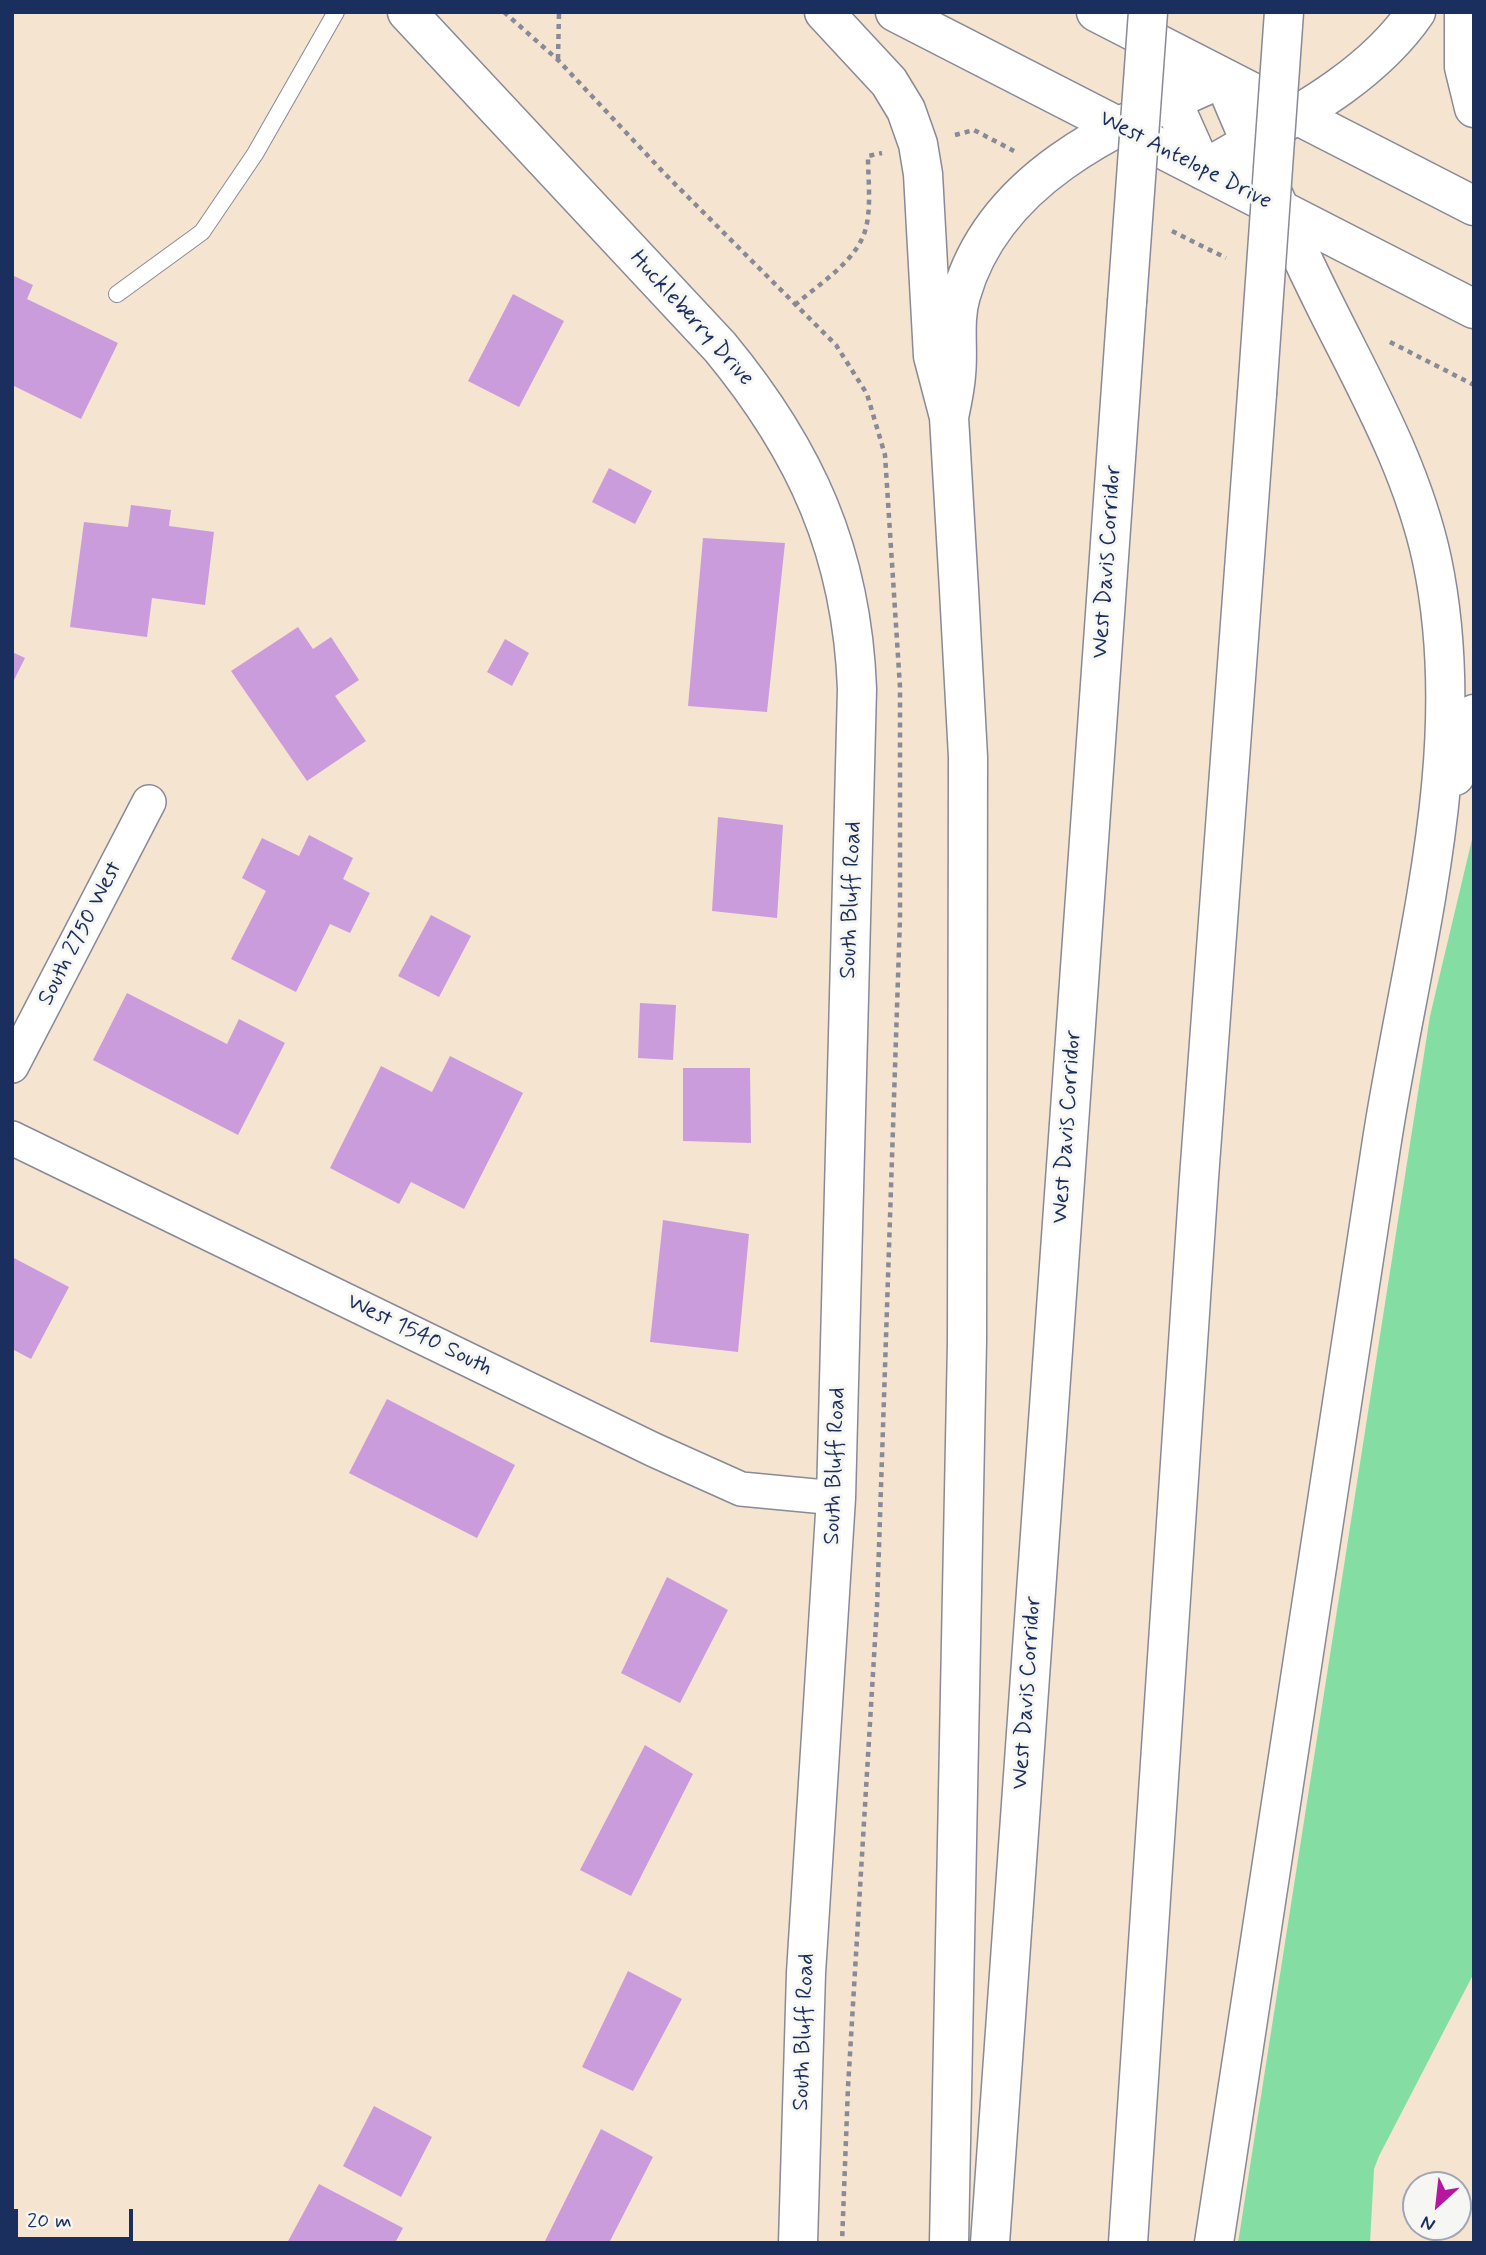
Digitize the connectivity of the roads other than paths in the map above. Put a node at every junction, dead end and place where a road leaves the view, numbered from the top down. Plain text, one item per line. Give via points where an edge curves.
1 (336, 12) edge
2 (407, 12) edge
3 (824, 12) edge
4 (895, 12) edge
5 (1096, 12) edge
6 (1284, 12) edge
7 (1416, 12) edge
8 (1464, 12) edge
9 (1141, 20) edge
10 (1223, 78) junction
11 (1172, 101) junction
12 (1474, 108) edge
13 (1294, 114) junction
14 (1120, 128) junction
15 (1250, 142) junction
16 (1203, 170) junction
17 (1474, 206) edge
18 (1277, 208) junction
19 (117, 294) dead end
20 (1474, 309) edge
21 (949, 417) junction
22 (858, 689) joint
23 (1474, 715) edge
24 (149, 802) dead end
25 (1436, 838) junction
26 (12, 1066) edge
27 (12, 1138) edge
28 (836, 1498) junction
29 (798, 2243) edge
30 (949, 2243) edge
31 (989, 2243) edge
32 (1128, 2243) edge
33 (1214, 2243) edge

1 - 19 lane via 256,154 201,232
2 - 22 main road, Huckleberry Drive via 755,389 796,456 827,520 850,606
3 - 21 main road via 889,82 906,110 918,144 933,356
4 - 14 main road, West Antelope Drive
5 - 9 main road
6 - 32 main road, bridge
7 - 13 main road via 1401,34 1357,75
8 - 12 main road via 1464,67
9 - 10 main road
9 - 11 main road
9 - 31 main road, West Davis Corridor, bridge via 1127,302
10 - 11 main road
10 - 13 main road
10 - 15 main road
11 - 14 main road
11 - 16 main road
13 - 15 main road
13 - 17 main road
14 - 16 main road, West Antelope Drive
14 - 21 main road via 1042,174 1002,213 985,238 961,295 955,324 956,373
15 - 16 main road
15 - 18 main road
16 - 18 main road, West Antelope Drive
18 - 20 main road, West Antelope Drive
18 - 25 main road via 1396,448 1432,560 1445,687
21 - 30 main road via 968,757 967,1355
22 - 28 main road, South Bluff Road
23 - 25 main road
24 - 26 street, South 2750 West
25 - 33 main road via 1385,1121
27 - 28 street, West 1540 South via 741,1489
28 - 29 main road, South Bluff Road via 806,1973

